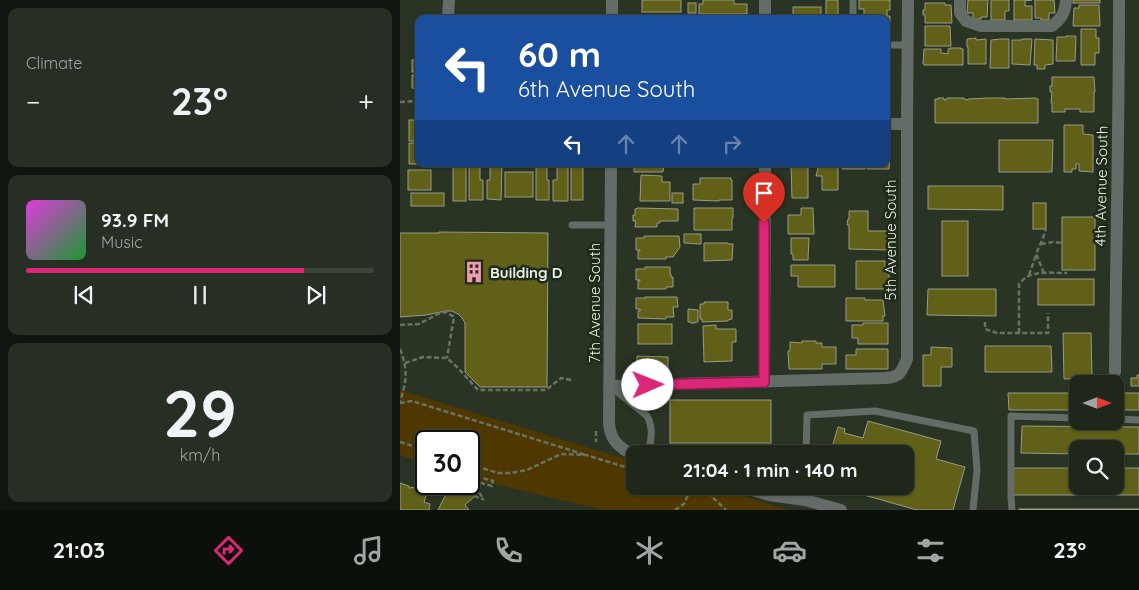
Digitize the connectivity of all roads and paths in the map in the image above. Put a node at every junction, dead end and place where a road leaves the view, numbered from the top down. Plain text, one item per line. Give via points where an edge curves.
1 (449, 0) edge
2 (612, 0) edge
3 (765, 0) edge
4 (853, 0) edge
5 (908, 0) edge
6 (960, 0) edge
7 (1066, 0) edge
8 (1118, 0) edge
9 (448, 15) edge
10 (612, 15) edge
11 (765, 15) edge
12 (853, 15) edge
13 (890, 45) edge
14 (908, 45) junction
15 (415, 101) edge
16 (400, 102) edge
17 (890, 124) edge
18 (907, 124) junction
19 (612, 167) edge
20 (765, 167) edge
21 (572, 224) dead end
22 (610, 225) junction
23 (1046, 229) dead end
24 (1043, 238) junction
25 (1053, 242) junction
26 (1062, 243) dead end
27 (1041, 244) junction
28 (1036, 254) junction
29 (1044, 273) junction
30 (1067, 274) dead end
31 (1029, 275) junction
32 (1048, 313) dead end
33 (985, 322) dead end
34 (400, 325) edge
35 (1019, 333) junction
36 (400, 349) edge
37 (447, 358) junction
38 (405, 363) junction
39 (1115, 372) dead end
40 (571, 380) dead end
41 (764, 382) junction
42 (610, 386) junction
43 (400, 402) edge
44 (1069, 418) edge
45 (1124, 419) edge
46 (1139, 420) edge
47 (596, 431) dead end
48 (400, 442) edge
49 (596, 442) dead end
50 (650, 445) edge
51 (805, 445) edge
52 (415, 447) edge
53 (626, 451) edge
54 (596, 452) dead end
55 (586, 455) junction
56 (596, 458) junction
57 (480, 467) edge
58 (626, 467) edge
59 (480, 477) edge
60 (480, 483) edge
61 (480, 494) edge
62 (688, 495) edge
63 (709, 495) edge
64 (784, 495) edge
65 (805, 495) edge
66 (474, 496) dead end
67 (805, 500) junction
68 (675, 510) edge
69 (726, 510) edge
70 (841, 510) edge
71 (973, 510) edge
72 (1012, 510) edge

1 - 9 street
2 - 10 street
3 - 11 street
4 - 12 lane
5 - 14 street, 5th Avenue South
6 - 7 street via 960,13 966,20 981,26 1052,26 1060,20
8 - 39 street, 4th Avenue South
13 - 14 lane
14 - 18 street, 5th Avenue South
15 - 16 path
17 - 18 street
18 - 41 street, 5th Avenue South via 907,360 902,372 893,378
19 - 22 street, 7th Avenue South
20 - 41 street
21 - 22 lane
22 - 42 street, 7th Avenue South
23 - 24 path
24 - 25 path
24 - 27 path
25 - 26 path
25 - 27 path
27 - 28 path
28 - 29 path
28 - 31 path
29 - 30 path
29 - 31 path
31 - 35 path via 1019,284
32 - 35 path via 1048,333
33 - 35 path via 985,329
34 - 37 path via 419,324 446,312 454,317
36 - 38 path
37 - 38 path via 423,357
37 - 40 path via 478,390 546,390 561,378
38 - 43 path via 406,384
41 - 42 street
42 - 50 lane via 647,416 651,422
42 - 53 street, 7th Avenue South via 610,433 614,442
43 - 55 path via 412,401
44 - 72 lane via 1012,416
45 - 46 lane
47 - 49 path
48 - 52 path
51 - 71 lane via 807,415 875,411 974,431 977,470
54 - 56 path
55 - 56 path
55 - 57 path via 561,454 527,470 511,473
56 - 58 path
59 - 60 path via 493,481 492,486
61 - 66 path via 483,499
62 - 68 path via 684,504
63 - 69 path
64 - 67 street
65 - 67 lane
67 - 70 street

